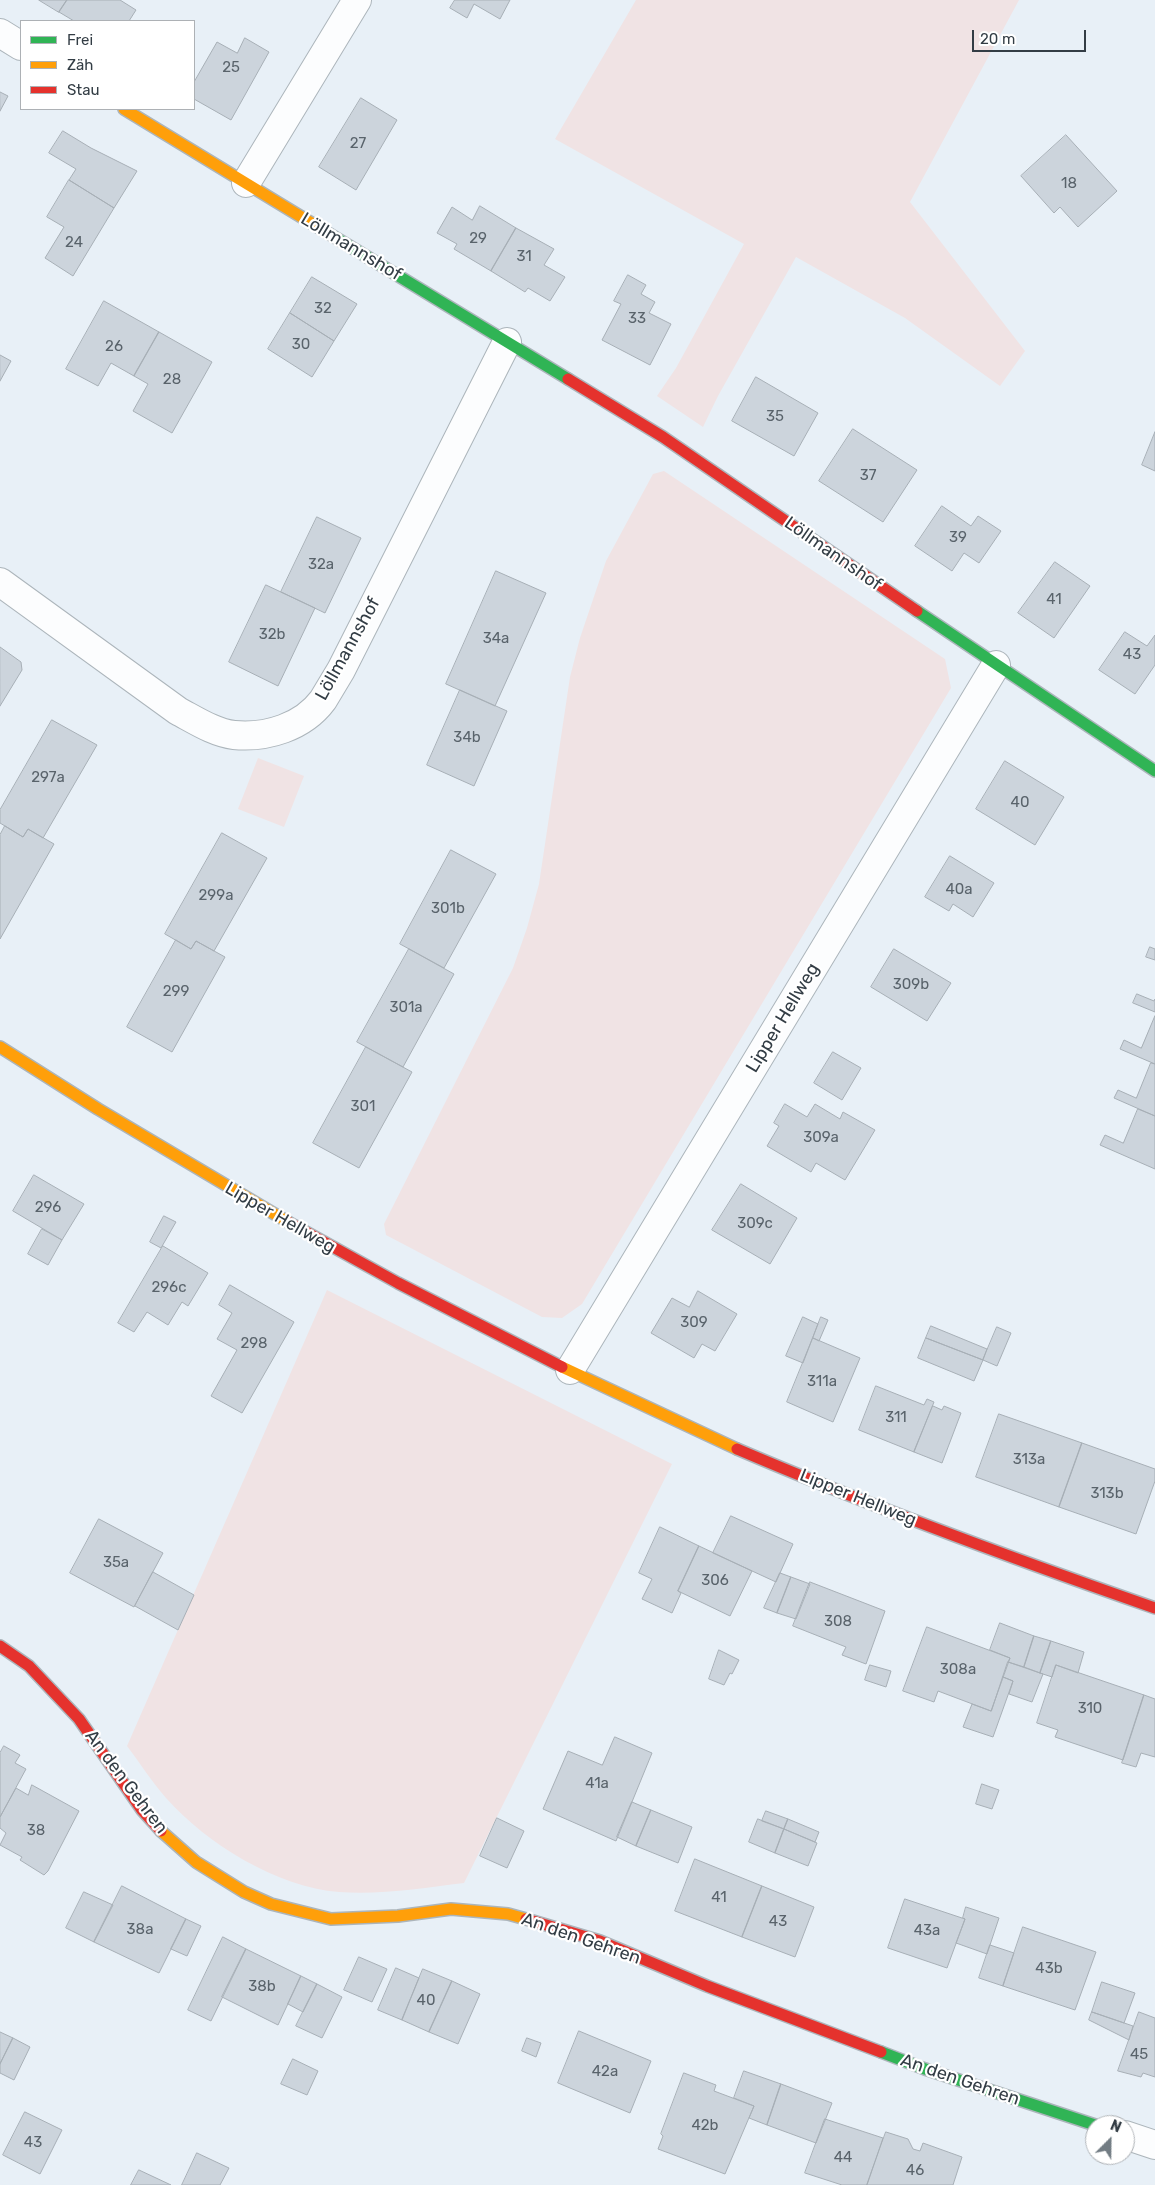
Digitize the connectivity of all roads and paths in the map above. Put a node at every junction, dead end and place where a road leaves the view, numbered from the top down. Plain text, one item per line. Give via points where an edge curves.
1 (357, 0) edge
2 (0, 33) edge
3 (20, 45) edge
4 (126, 110) edge
5 (246, 183) junction
6 (508, 342) junction
7 (0, 582) edge
8 (996, 665) junction
9 (1155, 771) edge
10 (0, 1047) edge
11 (570, 1370) junction
12 (1155, 1608) edge
13 (0, 1646) edge
14 (1085, 2122) edge
15 (1135, 2138) edge
16 (1155, 2145) edge

1 - 5 street
2 - 3 street
4 - 5 street, Löllmannshof
5 - 6 street, Löllmannshof
6 - 7 street, Löllmannshof via 341,670 322,701 294,725 266,734 233,735 208,727 178,711
6 - 8 street, Löllmannshof via 663,437
8 - 9 street, Löllmannshof
8 - 11 street, Lipper Hellweg
10 - 11 street, Lipper Hellweg via 156,1146 353,1260
11 - 12 street, Lipper Hellweg via 815,1482 1015,1560
13 - 14 street, An den Gehren via 28,1666 79,1719 142,1810 168,1838 196,1862 244,1892 271,1904 331,1918 398,1916 450,1909 508,1914 552,1925 925,2069
15 - 16 street

